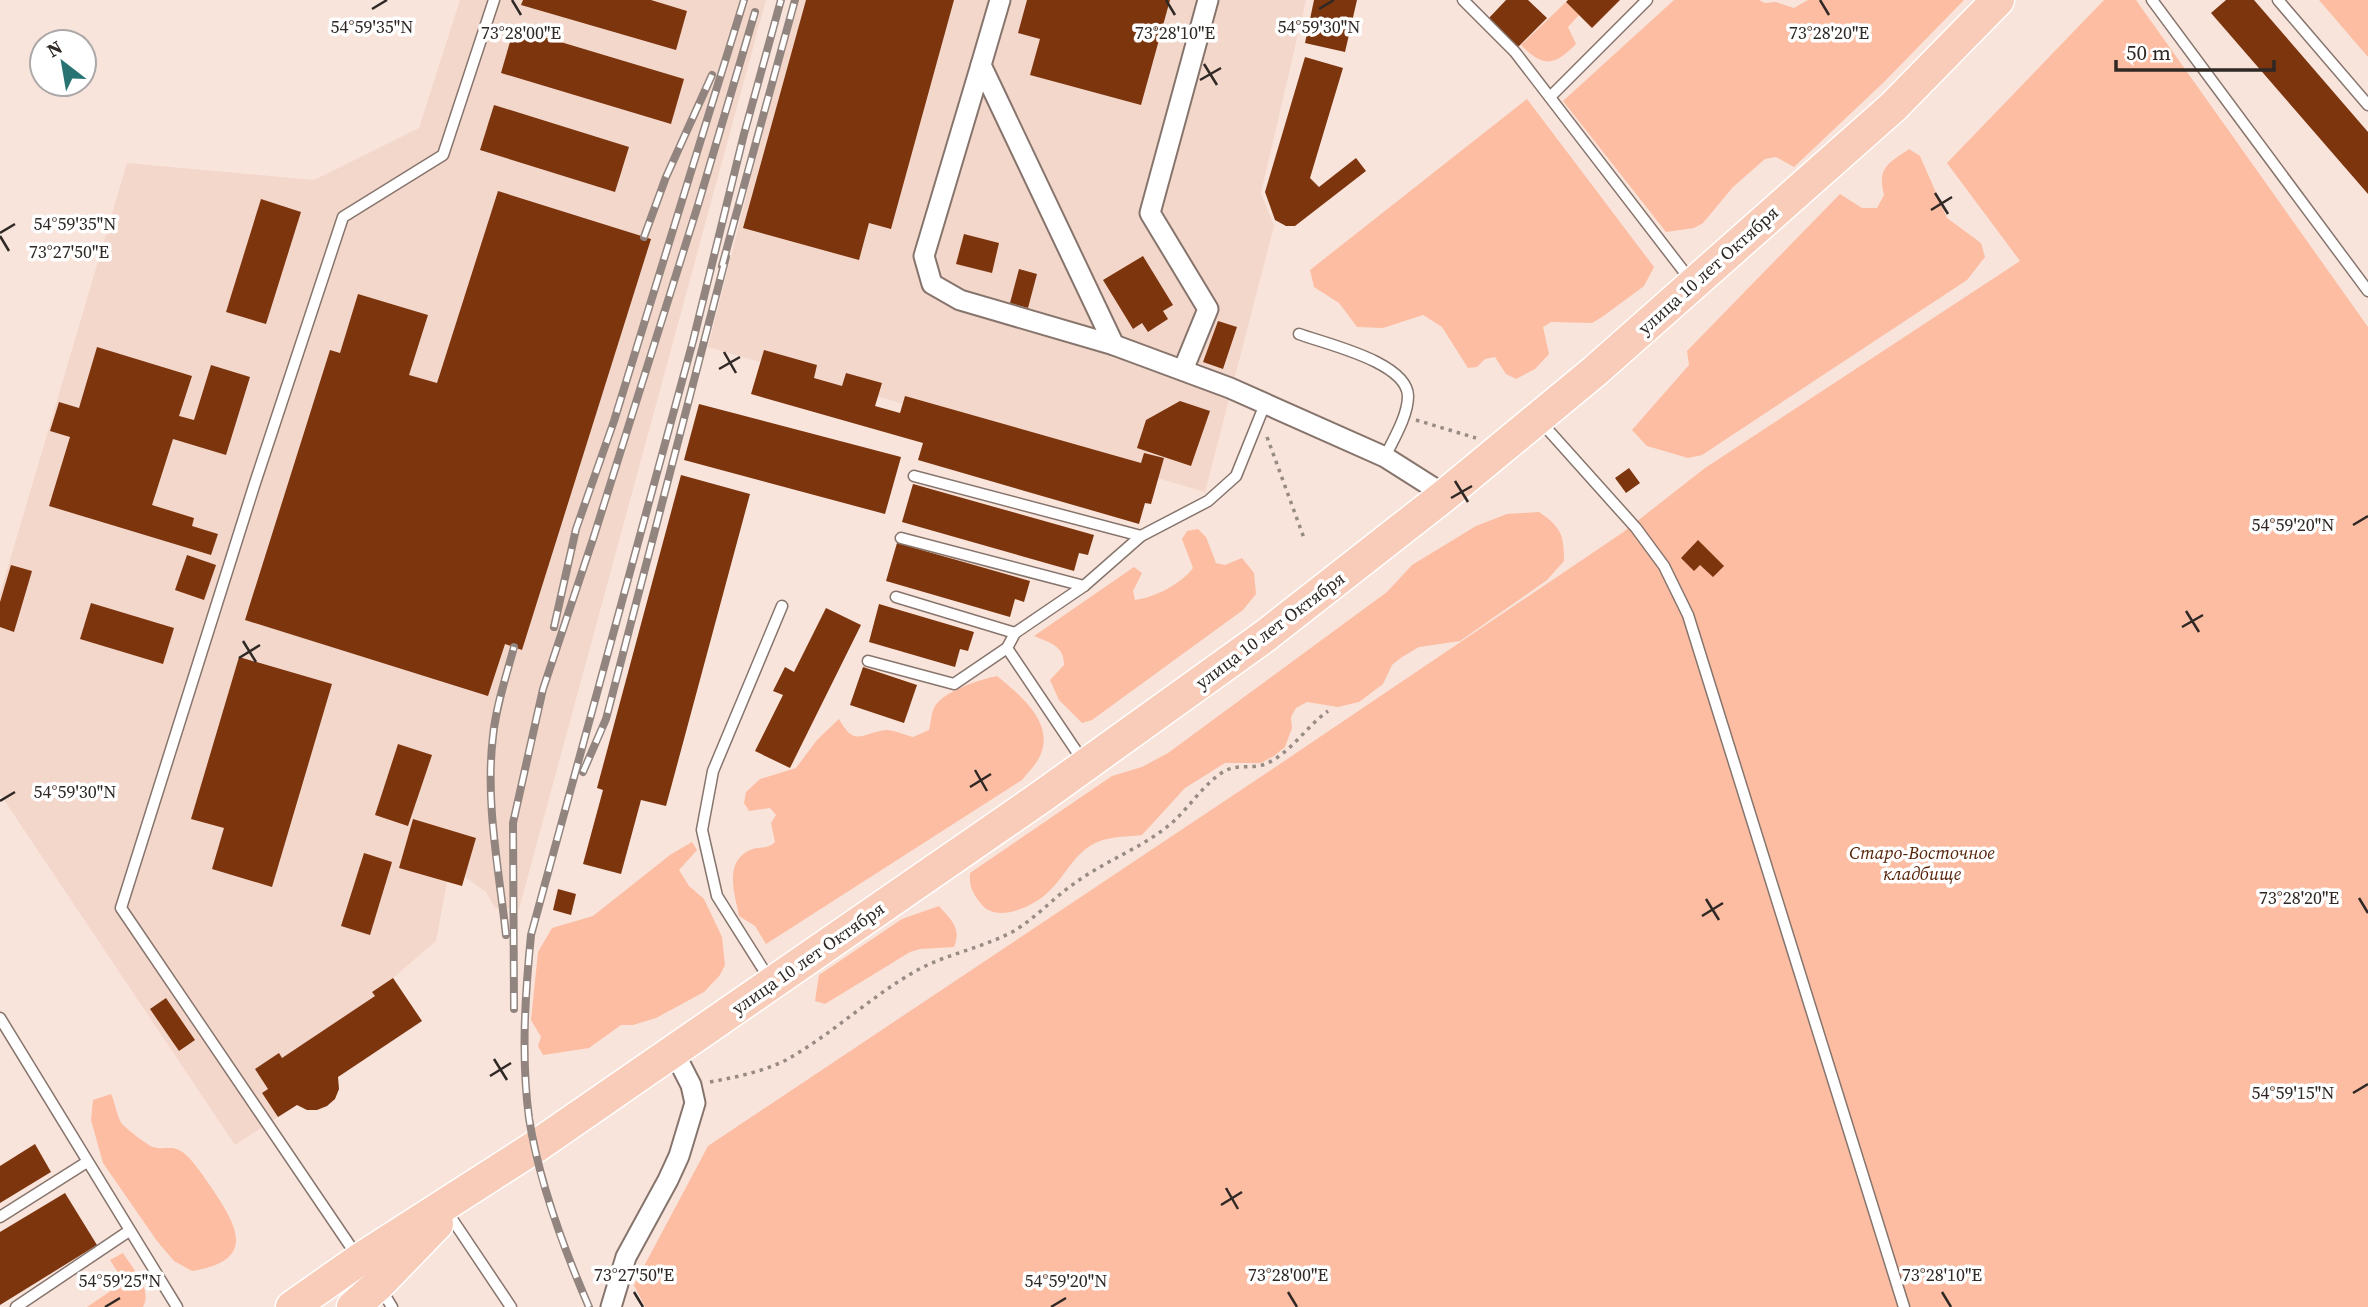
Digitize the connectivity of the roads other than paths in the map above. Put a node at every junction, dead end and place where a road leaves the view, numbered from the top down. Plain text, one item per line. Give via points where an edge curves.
1 (494, 0) edge
2 (1000, 0) edge
3 (1208, 0) edge
4 (1463, 0) edge
5 (1647, 0) edge
6 (1998, 0) edge
7 (2152, 0) edge
8 (2278, 0) edge
9 (981, 65) junction
10 (1550, 97) junction
11 (2368, 105) edge
12 (1693, 284) junction
13 (2368, 291) edge
14 (1299, 334) dead end
15 (1114, 345) junction
16 (1183, 370) junction
17 (1262, 411) junction
18 (1538, 418) junction
19 (1385, 457) junction
20 (914, 476) dead end
21 (1445, 495) junction
22 (1142, 536) junction
23 (901, 538) dead end
24 (1084, 586) junction
25 (896, 597) dead end
26 (782, 606) dead end
27 (1015, 633) junction
28 (1007, 648) junction
29 (868, 661) dead end
30 (1086, 766) junction
31 (772, 983) junction
32 (0, 1018) edge
33 (673, 1050) junction
34 (87, 1161) junction
35 (480, 1182) junction
36 (447, 1213) junction
37 (0, 1217) edge
38 (129, 1231) junction
39 (359, 1259) junction
40 (385, 1296) edge
41 (173, 1306) edge
42 (16, 1307) edge
43 (292, 1307) edge
44 (354, 1307) edge
45 (511, 1307) edge
46 (611, 1307) edge
47 (1904, 1307) edge

1 - 39 lane via 443,155 343,217 121,908
2 - 9 street
3 - 16 street via 1150,213 1208,309
4 - 10 lane via 1515,52
5 - 10 lane
6 - 12 main road, улица 10 лет Октября via 1893,107
7 - 13 lane
8 - 11 lane
9 - 15 street
9 - 15 street via 924,256 932,284 960,300
10 - 12 lane
12 - 18 main road, улица 10 лет Октября
14 - 19 lane via 1385,366 1400,378 1408,395
15 - 16 street
16 - 17 street
17 - 19 street
17 - 22 lane via 1236,476 1208,501
18 - 21 main road, улица 10 лет Октября
18 - 47 lane via 1636,528 1664,566 1688,615
19 - 21 street
20 - 22 lane
21 - 30 main road, улица 10 лет Октября via 1265,636
22 - 24 lane
23 - 24 lane
24 - 27 lane
25 - 27 lane
26 - 31 lane via 713,771 702,830 717,896
27 - 28 lane
28 - 29 lane via 954,684
28 - 30 lane
30 - 31 main road, улица 10 лет Октября
31 - 33 main road, улица 10 лет Октября
32 - 34 lane
33 - 35 main road, улица 10 лет Октября
33 - 46 street via 695,1103 680,1156 626,1256
34 - 37 lane
34 - 38 lane
35 - 36 main road, улица 10 лет Октября
35 - 39 main road, улица 10 лет Октября
36 - 40 main road, улица 10 лет Октября
36 - 45 lane
38 - 41 lane
38 - 42 lane
39 - 43 main road, улица 10 лет Октября
40 - 44 main road, улица 10 лет Октября

